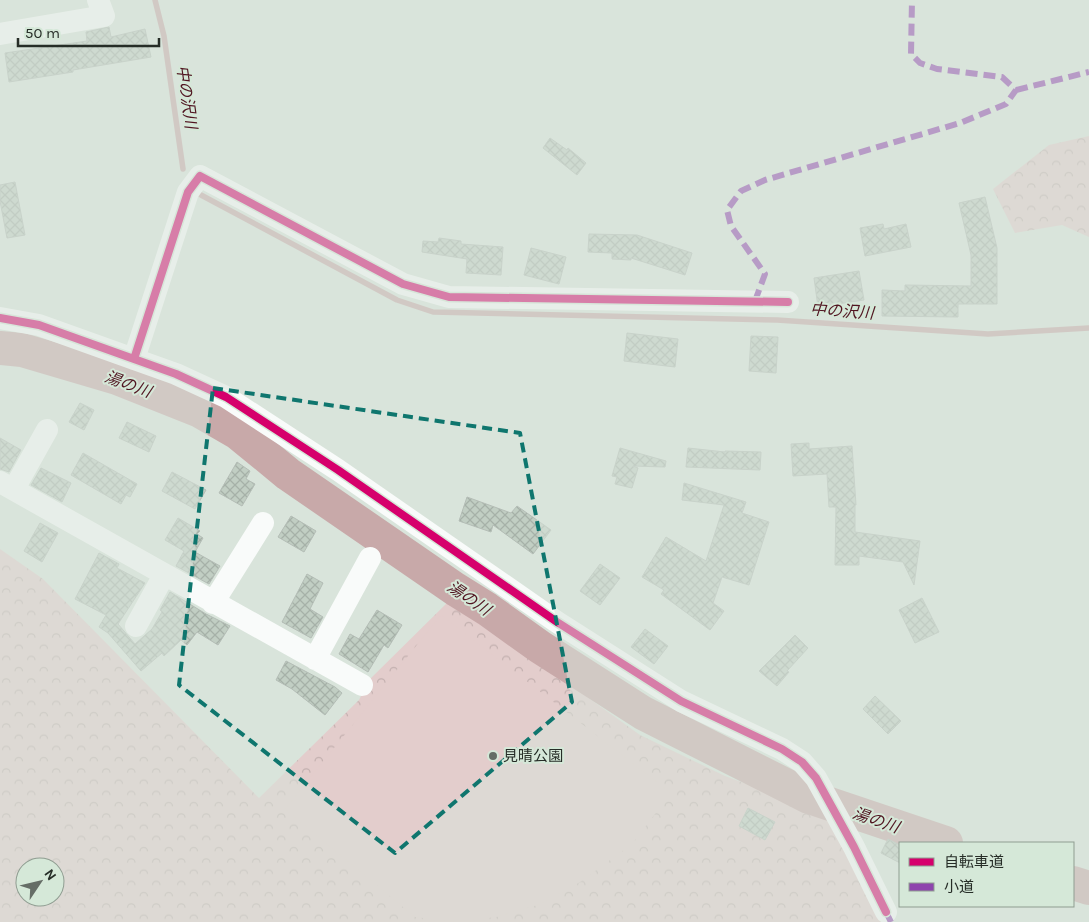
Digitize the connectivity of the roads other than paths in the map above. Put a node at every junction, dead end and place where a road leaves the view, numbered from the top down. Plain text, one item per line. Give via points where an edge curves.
1 (98, 0) edge
2 (0, 34) edge
3 (788, 302) dead end
4 (0, 318) edge
5 (134, 359) junction
6 (46, 430) dead end
7 (7, 486) edge
8 (263, 523) dead end
9 (370, 558) dead end
10 (164, 575) junction
11 (213, 603) junction
12 (136, 626) dead end
13 (315, 659) junction
14 (362, 685) dead end
15 (886, 912) dead end

1 - 2 street via 104,16
3 - 5 street via 449,297 404,284 200,176 188,192
4 - 5 street via 39,325
5 - 15 street via 226,397 338,470 557,622 681,701 782,749 802,762 816,778
6 - 7 street
7 - 10 street
8 - 11 street
9 - 13 street
10 - 11 street
10 - 12 street
11 - 13 street
13 - 14 street

